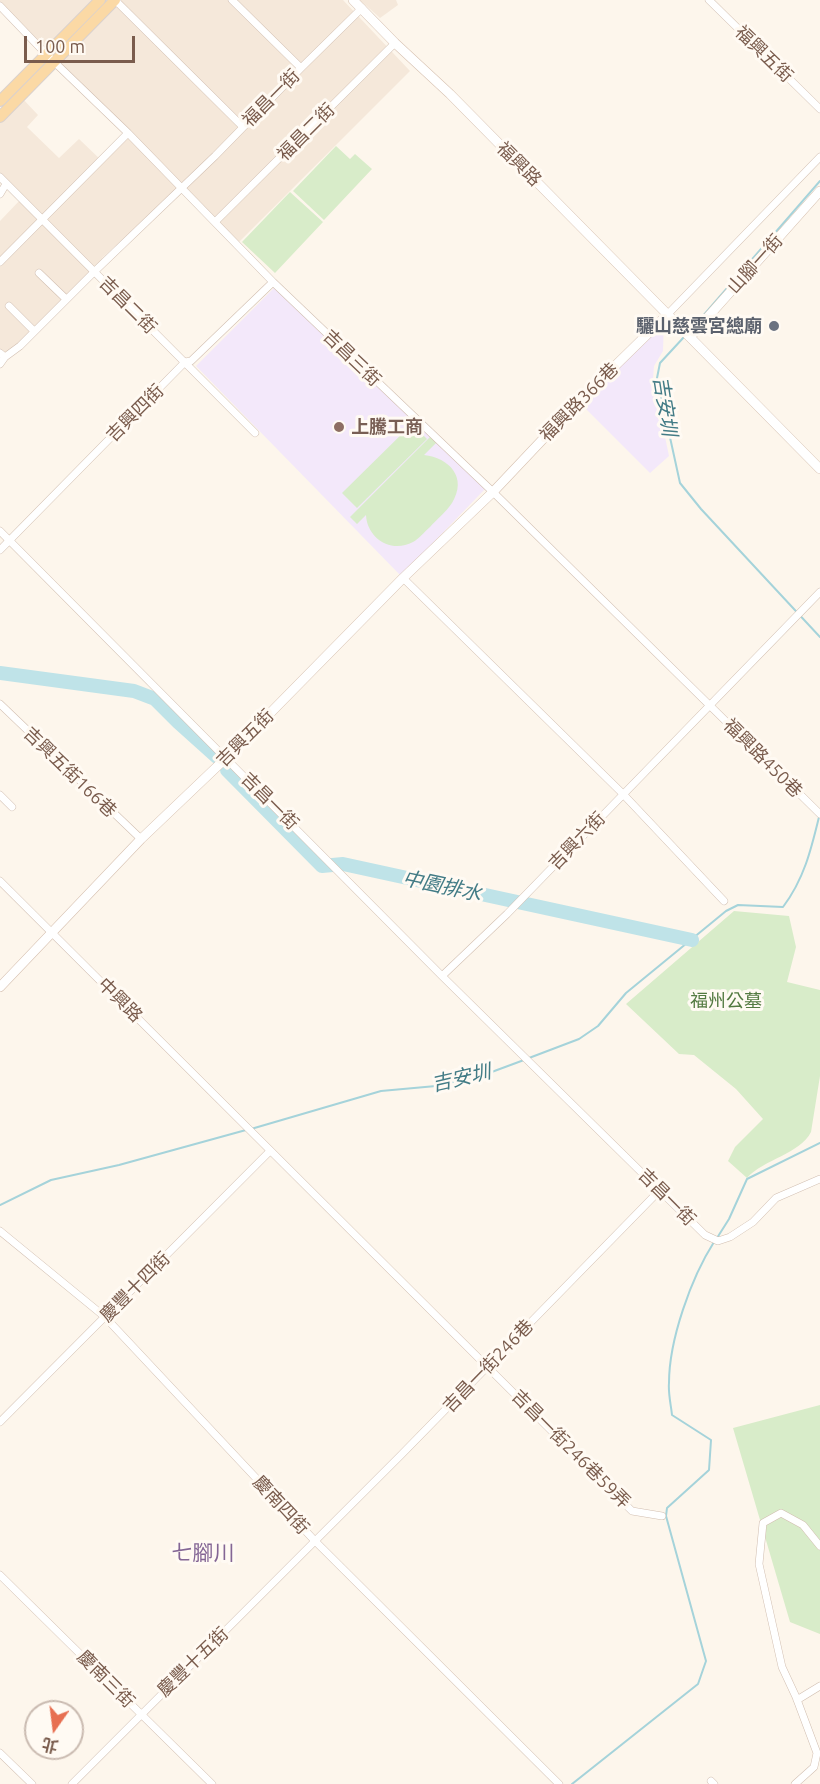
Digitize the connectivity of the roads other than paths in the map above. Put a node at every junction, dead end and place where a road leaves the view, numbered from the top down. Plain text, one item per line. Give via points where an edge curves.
1 (100, 0) edge
2 (115, 0) edge
3 (232, 0) edge
4 (353, 0) edge
5 (709, 0) edge
6 (0, 6) edge
7 (362, 9) junction
8 (395, 43) junction
9 (51, 59) junction
10 (301, 68) junction
11 (0, 101) edge
12 (820, 109) edge
13 (0, 117) edge
14 (242, 126) junction
15 (128, 133) junction
16 (820, 157) edge
17 (0, 177) edge
18 (6, 183) junction
19 (181, 188) junction
20 (820, 190) edge
21 (0, 195) edge
22 (43, 220) junction
23 (216, 221) junction
24 (0, 262) edge
25 (95, 271) junction
26 (39, 273) dead end
27 (273, 282) junction
28 (66, 299) junction
29 (9, 306) dead end
30 (667, 315) junction
31 (34, 332) junction
32 (687, 334) junction
33 (2, 355) edge
34 (185, 362) junction
35 (0, 364) edge
36 (255, 433) dead end
37 (820, 469) edge
38 (493, 492) junction
39 (0, 531) edge
40 (9, 540) junction
41 (0, 550) edge
42 (403, 578) junction
43 (820, 592) edge
44 (0, 704) edge
45 (710, 704) junction
46 (226, 758) junction
47 (622, 794) junction
48 (0, 795) edge
49 (12, 807) dead end
50 (818, 813) edge
51 (141, 839) junction
52 (0, 881) edge
53 (724, 901) dead end
54 (53, 933) junction
55 (442, 976) junction
56 (0, 987) edge
57 (270, 1151) junction
58 (820, 1179) edge
59 (660, 1190) junction
60 (0, 1231) edge
61 (105, 1317) junction
62 (488, 1365) junction
63 (0, 1422) edge
64 (662, 1516) dead end
65 (315, 1541) junction
66 (820, 1546) edge
67 (0, 1575) edge
68 (820, 1686) edge
69 (797, 1700) junction
70 (141, 1713) junction
71 (0, 1753) edge
72 (32, 1784) edge
73 (72, 1784) edge
74 (212, 1784) edge
75 (559, 1784) edge
76 (795, 1784) edge

1 - 9 main road
2 - 9 main road
2 - 14 street
3 - 10 street
4 - 7 street, 福興路
5 - 12 street, 福興五街
6 - 9 street, 吉昌三街
7 - 8 street, 福興路
7 - 10 street, 福昌一街
8 - 23 street, 福昌二街
8 - 30 street, 福興路
9 - 11 main road
9 - 13 main road
9 - 15 street, 吉昌三街
10 - 14 street, 福昌一街
14 - 19 street, 福昌一街
15 - 19 street, 吉昌三街
15 - 22 street
16 - 30 street
17 - 18 street, 吉昌二街
18 - 21 street
18 - 22 street, 吉昌二街
19 - 23 street, 吉昌三街
19 - 25 street, 福昌一街
20 - 32 street, 山腳一街
22 - 24 street
22 - 25 street, 吉昌二街
23 - 27 street, 吉昌三街
25 - 28 street, 福昌一街
25 - 34 street, 吉昌二街
26 - 28 street
27 - 34 street, 吉興四街 via 191,361
27 - 38 street, 吉昌三街
28 - 31 street, 福昌一街
29 - 31 street
30 - 32 street, 福興路
30 - 38 street, 福興路366巷
31 - 33 street, 福昌一街 via 20,346
32 - 37 street, 福興路
33 - 35 street
34 - 36 street, 吉昌二街
34 - 40 street, 吉興四街
38 - 42 street, 吉興五街
38 - 45 street, 吉昌三街
39 - 40 street, 吉昌一街
40 - 41 street, 吉興四街
40 - 46 street, 吉昌一街
42 - 46 street, 吉興五街
42 - 47 street
43 - 45 street, 吉興六街
44 - 51 street, 吉興五街166巷
45 - 47 street, 吉興六街
45 - 50 street, 福興路450巷
46 - 51 street, 吉興五街
46 - 55 street, 吉昌一街
47 - 53 street
47 - 55 street, 吉興六街
48 - 49 street
51 - 54 street, 吉興五街
52 - 54 street, 中興路
54 - 56 street, 吉興五街
54 - 57 street, 中興路
55 - 59 street, 吉昌一街
57 - 61 street, 慶豐十四街
57 - 62 street
58 - 59 street, 吉昌一街 via 776,1198 753,1222 718,1241 705,1235
59 - 62 street, 吉昌一街246巷
60 - 61 street, 慶南四街
61 - 63 street, 慶豐十四街
61 - 65 street, 慶南四街
62 - 64 street, 吉昌一街246巷59弄 via 632,1511
62 - 65 street, 吉昌一街246巷
65 - 70 street, 慶豐十五街
65 - 75 street, 慶南四街
66 - 69 street via 803,1525 782,1512 763,1523 759,1564 782,1667
67 - 70 street, 慶南三街
68 - 69 street
69 - 76 street via 817,1754 814,1767
70 - 73 street, 慶豐十五街
70 - 74 street, 慶南三街
71 - 72 street

